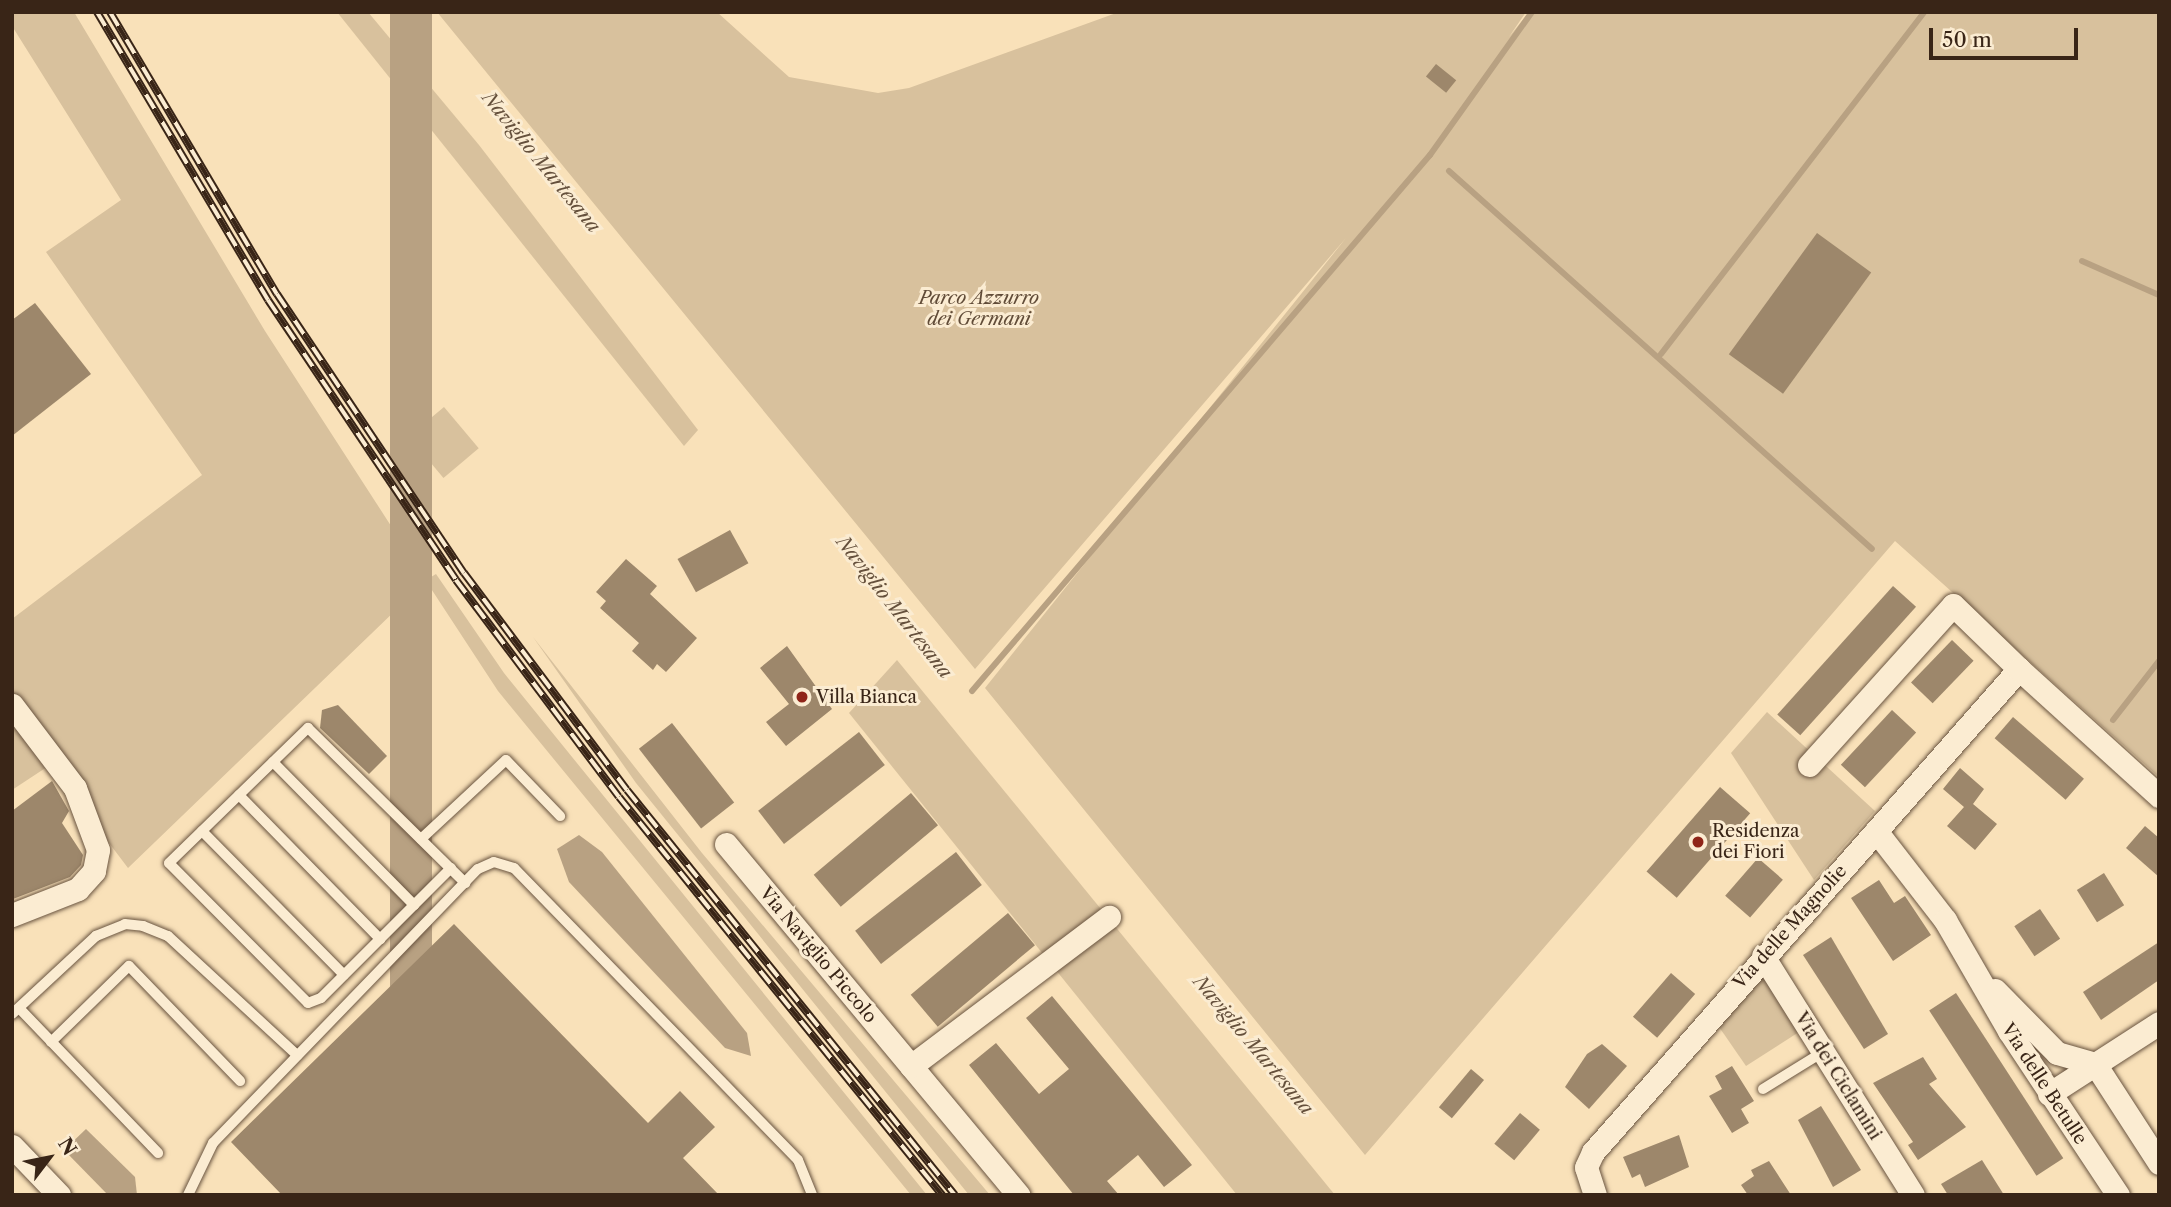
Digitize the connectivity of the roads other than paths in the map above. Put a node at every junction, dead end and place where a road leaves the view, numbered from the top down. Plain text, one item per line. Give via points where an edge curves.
1 (2019, 669) junction
2 (12, 705) edge
3 (273, 762) junction
4 (1809, 765) dead end
5 (239, 795) junction
6 (2159, 796) edge
7 (560, 816) dead end
8 (202, 831) junction
9 (1876, 831) junction
10 (421, 839) junction
11 (726, 844) dead end
12 (450, 869) junction
13 (465, 883) junction
14 (414, 905) junction
15 (12, 915) edge
16 (1110, 917) dead end
17 (380, 939) junction
18 (1763, 956) junction
19 (1976, 970) junction
20 (344, 975) junction
21 (15, 1011) edge
22 (2159, 1023) edge
23 (51, 1042) junction
24 (1823, 1052) junction
25 (297, 1055) junction
26 (2095, 1064) junction
27 (911, 1066) junction
28 (240, 1080) dead end
29 (1763, 1089) dead end
30 (2049, 1094) junction
31 (12, 1146) edge
32 (158, 1153) dead end
33 (2159, 1163) edge
34 (52, 1192) edge
35 (188, 1195) edge
36 (812, 1195) edge
37 (1018, 1195) edge
38 (1595, 1195) edge
39 (1913, 1195) edge
40 (2118, 1195) edge

1 - 4 street via 1954,605
1 - 6 street
1 - 9 street, Via delle Magnolie
2 - 15 street via 75,788 98,850 97,865 78,889
3 - 5 lane
3 - 10 lane via 308,728
3 - 14 lane
5 - 8 lane
5 - 17 lane
7 - 10 lane via 506,760
8 - 20 lane
8 - 20 lane via 169,863 309,1003
9 - 18 street, Via delle Magnolie
9 - 19 street, Via delle Betulle
10 - 12 lane
11 - 27 street, Via Naviglio Piccolo
12 - 13 lane
12 - 14 lane
13 - 25 lane
13 - 36 lane via 488,862 514,868 798,1160
14 - 17 lane
16 - 27 street
17 - 20 lane
18 - 24 street, Via dei Ciclamini
18 - 38 street, Via delle Magnolie via 1591,1155 1587,1173
19 - 26 street, Via delle Betulle via 2051,1048
19 - 30 street, Via delle Betulle via 1995,1010
21 - 23 lane
21 - 25 lane via 96,936 125,923 168,936
22 - 26 street
23 - 28 lane via 129,966
23 - 32 lane
24 - 29 lane
24 - 39 street, Via dei Ciclamini
25 - 35 lane via 213,1143
26 - 30 street
26 - 33 street
27 - 37 street, Via Naviglio Piccolo
30 - 40 street, Via delle Betulle
31 - 34 street

